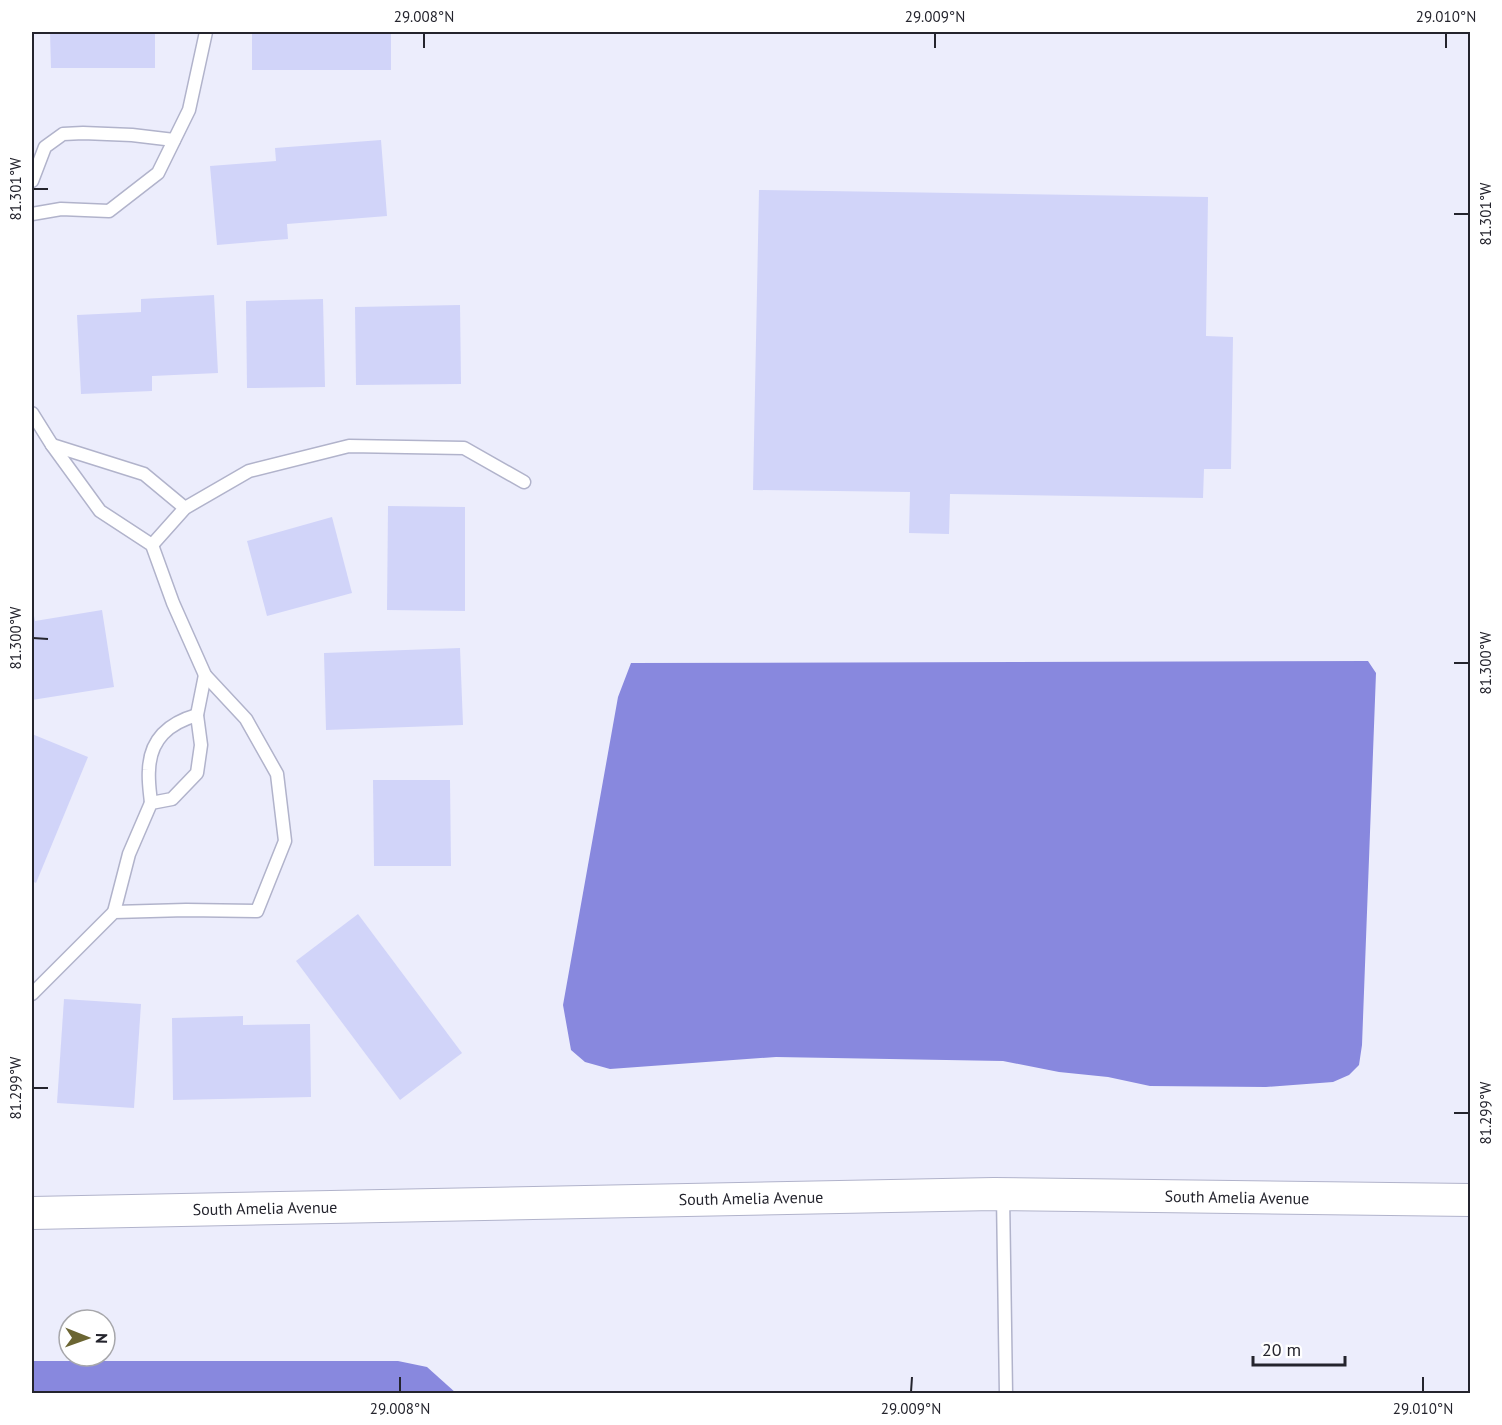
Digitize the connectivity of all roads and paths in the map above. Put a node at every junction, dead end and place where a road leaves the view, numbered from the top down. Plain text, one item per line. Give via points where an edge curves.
1 (206, 32) edge
2 (174, 140) junction
3 (32, 181) edge
4 (32, 214) edge
5 (32, 413) edge
6 (52, 446) junction
7 (524, 483) dead end
8 (184, 508) junction
9 (152, 545) junction
10 (205, 675) junction
11 (197, 715) junction
12 (151, 803) junction
13 (114, 912) junction
14 (32, 994) edge
15 (1003, 1194) junction
16 (1470, 1200) edge
17 (32, 1213) edge
18 (1006, 1394) edge

1 - 2 lane via 189,110
2 - 3 lane via 63,134 45,147
2 - 4 lane via 158,173 110,211 61,209
5 - 6 lane
6 - 8 lane via 144,474
6 - 9 lane via 100,511
7 - 8 lane via 464,448 349,446 249,471
8 - 9 lane
9 - 10 lane
10 - 11 lane
10 - 13 lane via 246,719 277,774 285,842 257,911
11 - 12 lane via 168,729 152,750
11 - 12 lane via 201,745 197,773 172,799
12 - 13 lane via 129,854
13 - 14 lane
15 - 16 street, South Amelia Avenue
15 - 17 street, South Amelia Avenue
15 - 18 lane

